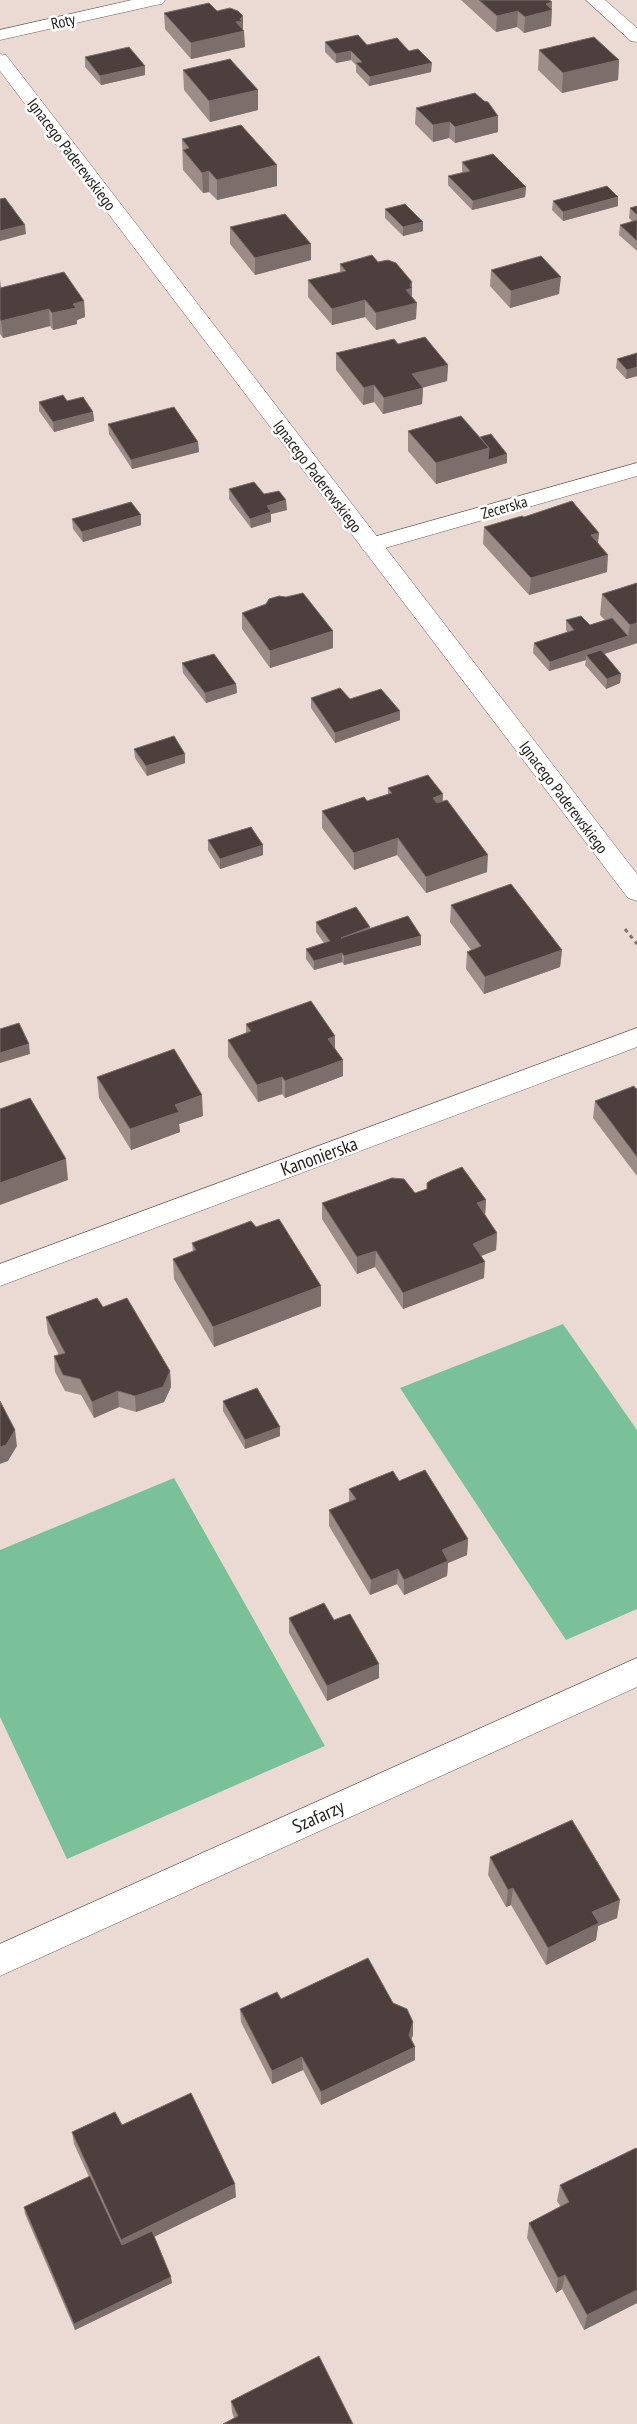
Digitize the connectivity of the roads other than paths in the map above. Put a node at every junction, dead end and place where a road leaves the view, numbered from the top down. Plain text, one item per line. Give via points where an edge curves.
1 (156, 0) edge
2 (595, 0) edge
3 (0, 35) edge
4 (637, 37) edge
5 (0, 59) edge
6 (637, 469) edge
7 (371, 545) junction
8 (637, 892) edge
9 (637, 1037) edge
10 (0, 1274) edge
11 (637, 1672) edge
12 (0, 1960) edge

1 - 3 street, Roty
2 - 4 street
5 - 7 street, Ignacego Paderewskiego
6 - 7 street, Zecerska
7 - 8 street, Ignacego Paderewskiego
9 - 10 street, Kanonierska
11 - 12 street, Szafarzy

